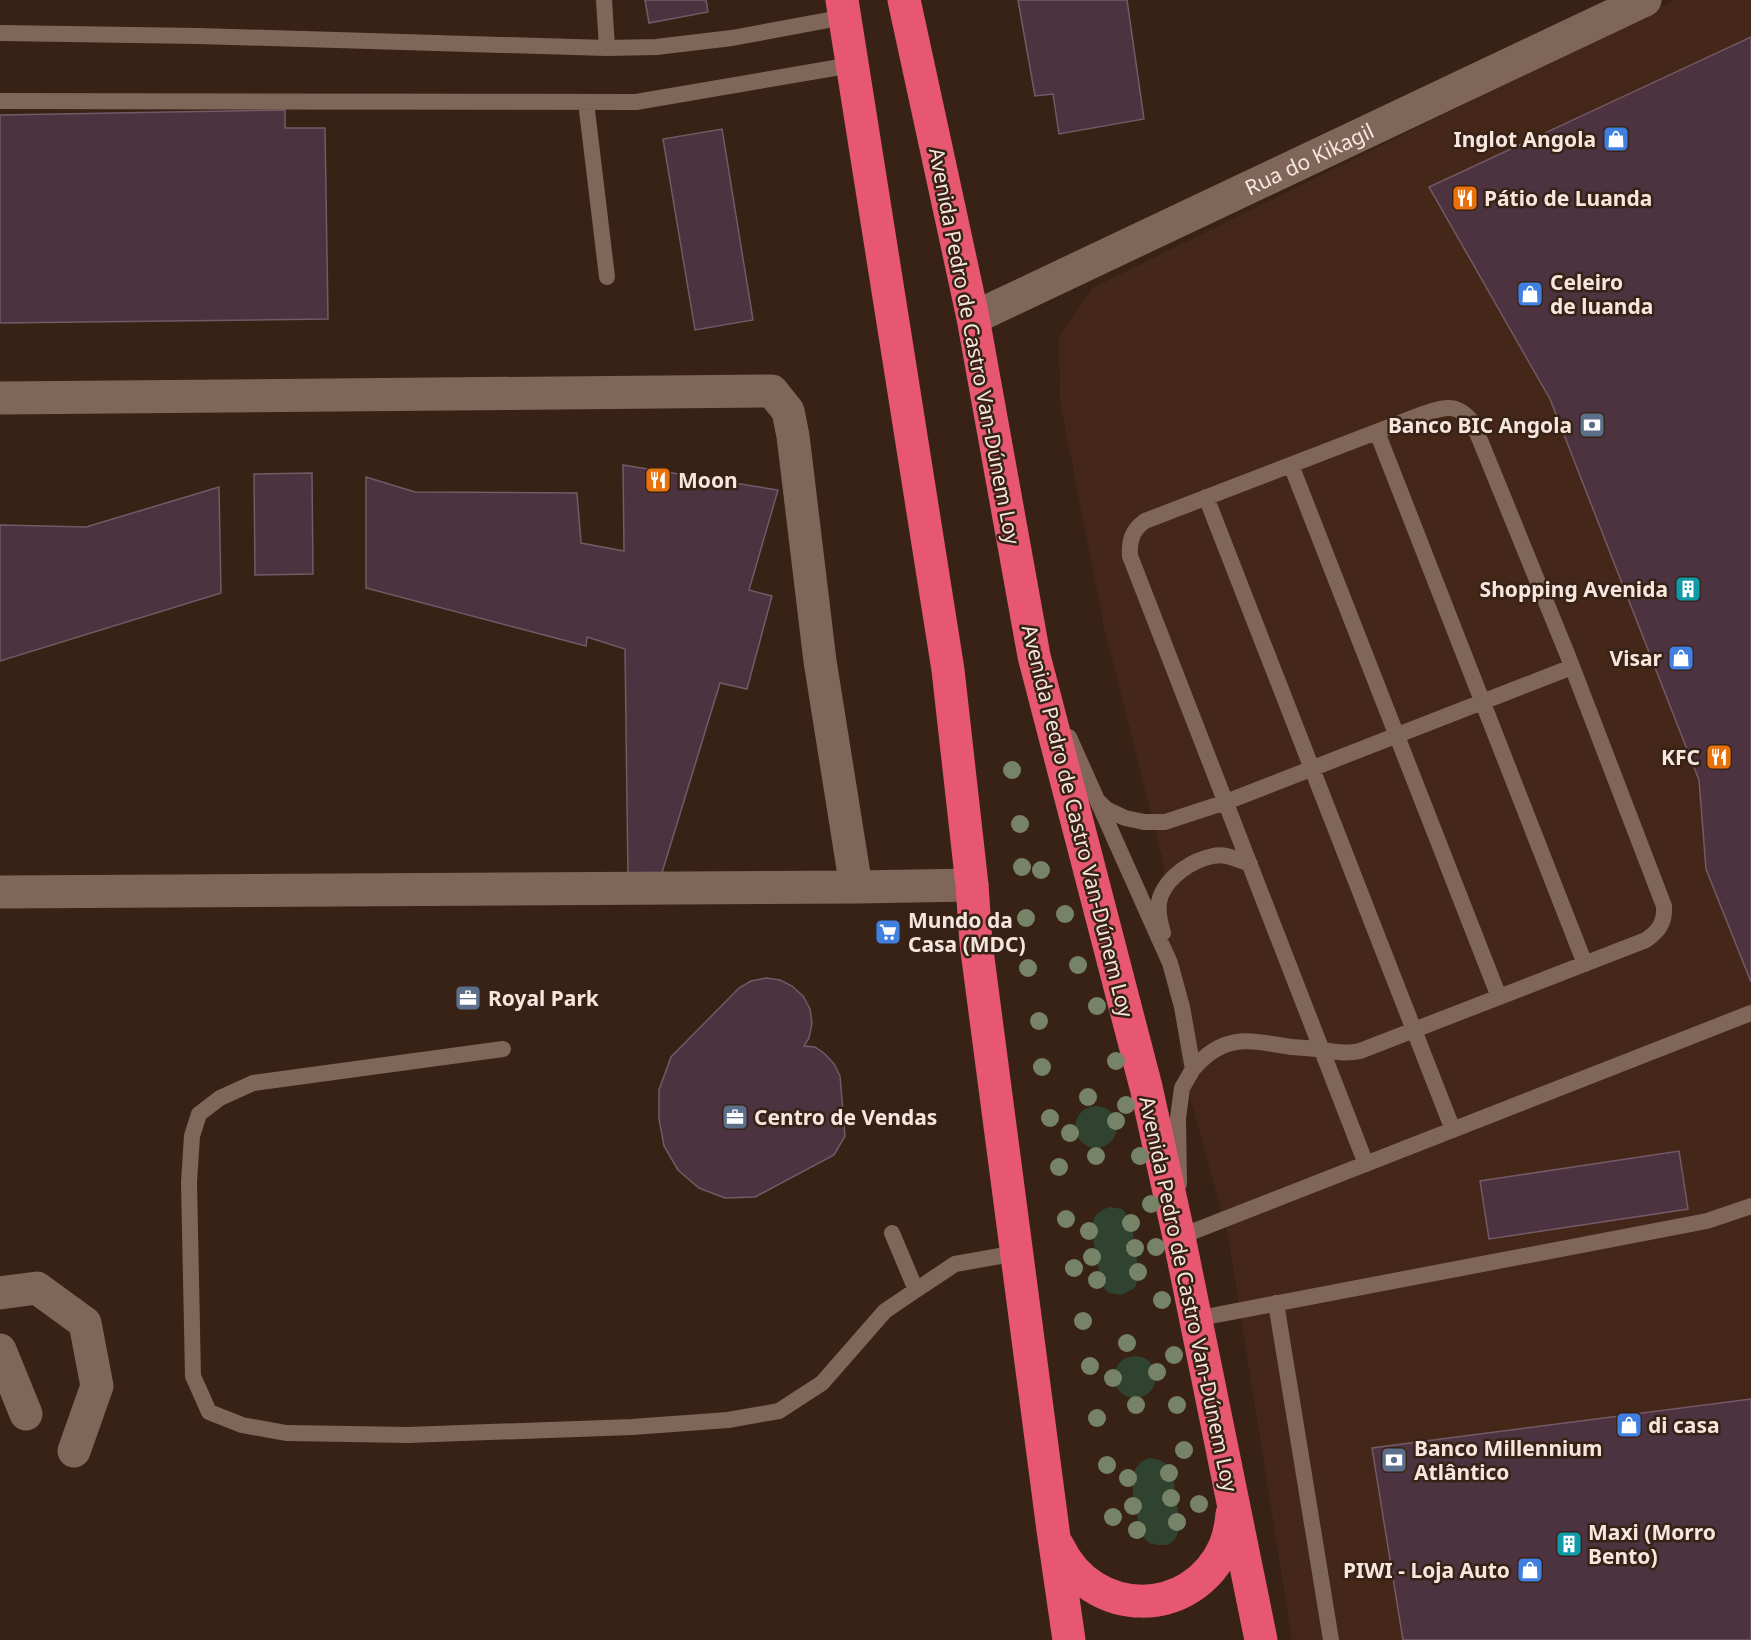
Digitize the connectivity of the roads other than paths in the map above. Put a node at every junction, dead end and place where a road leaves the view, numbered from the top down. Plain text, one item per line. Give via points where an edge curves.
1 (604, 0) edge
2 (904, 0) edge
3 (1645, 0) edge
4 (843, 8) edge
5 (0, 33) edge
6 (607, 48) junction
7 (852, 65) junction
8 (0, 101) edge
9 (586, 102) junction
10 (607, 277) dead end
11 (973, 318) junction
12 (0, 398) edge
13 (1377, 432) junction
14 (1291, 465) junction
15 (1206, 497) junction
16 (1034, 656) junction
17 (1572, 667) junction
18 (1483, 701) junction
19 (1397, 735) junction
20 (1311, 768) junction
21 (1095, 797) junction
22 (1226, 802) junction
23 (1250, 864) junction
24 (972, 885) junction
25 (856, 887) junction
26 (0, 892) edge
27 (1170, 963) junction
28 (1585, 964) junction
29 (1499, 997) junction
30 (1751, 1013) edge
31 (1414, 1030) junction
32 (503, 1049) dead end
33 (1322, 1050) junction
34 (1193, 1069) junction
35 (1453, 1130) junction
36 (1366, 1164) junction
37 (1751, 1206) edge
38 (892, 1233) dead end
39 (1179, 1237) junction
40 (1017, 1253) junction
41 (916, 1290) junction
42 (0, 1293) edge
43 (1276, 1303) junction
44 (1196, 1319) junction
45 (0, 1350) edge
46 (26, 1413) dead end
47 (74, 1451) dead end
48 (1231, 1498) junction
49 (1053, 1530) junction
50 (1069, 1640) edge
51 (1261, 1640) edge
52 (1331, 1640) edge

1 - 6 lane
2 - 11 highway, Avenida Pedro de Castro Van-Dúnem Loy
3 - 11 street, Rua do Kikagil
4 - 6 lane via 732,38
4 - 7 highway
5 - 6 lane
7 - 9 lane via 636,102
7 - 24 highway via 948,670
8 - 9 lane
9 - 10 lane
11 - 16 highway, Avenida Pedro de Castro Van-Dúnem Loy
12 - 25 street via 772,391 788,411 793,436 820,662
13 - 14 lane
13 - 17 lane via 1442,408 1450,407 1467,415
13 - 18 lane
14 - 15 lane
14 - 19 lane
15 - 20 lane
15 - 22 lane via 1137,526 1129,546
16 - 21 lane
16 - 39 highway, Avenida Pedro de Castro Van-Dúnem Loy via 1146,1087
17 - 18 lane
17 - 28 lane via 1664,906 1661,926 1655,934
18 - 19 lane
18 - 28 lane
19 - 20 lane
19 - 29 lane
20 - 22 lane
20 - 31 lane
21 - 22 lane via 1106,809 1144,822 1165,822
21 - 27 lane
22 - 23 lane
23 - 27 lane via 1214,855 1190,864 1173,878 1160,896 1159,917
23 - 33 lane
24 - 25 street
24 - 40 highway via 976,943
25 - 26 street
27 - 34 lane
28 - 29 lane
29 - 31 lane
30 - 35 lane
31 - 33 lane via 1349,1053
31 - 35 lane
32 - 41 lane via 253,1083 220,1098 199,1114 192,1136 189,1182 193,1376 209,1412 242,1425 286,1433 408,1435 728,1420 779,1411 822,1383 885,1311
33 - 34 lane via 1244,1041 1223,1044 1206,1054
33 - 36 lane
34 - 39 lane via 1182,1088 1178,1118
35 - 36 lane
36 - 39 lane
37 - 43 lane via 1707,1221
38 - 41 lane
39 - 44 highway, Avenida Pedro de Castro Van-Dúnem Loy
40 - 41 lane via 955,1264
40 - 49 highway
42 - 47 street via 37,1288 85,1323 98,1386
43 - 44 lane
43 - 52 lane
44 - 48 highway, Avenida Pedro de Castro Van-Dúnem Loy
45 - 46 street
48 - 49 highway via 1226,1544 1211,1569 1189,1588 1148,1602 1093,1588 1063,1557
48 - 51 highway, Avenida Pedro de Castro Van-Dúnem Loy
49 - 50 highway

